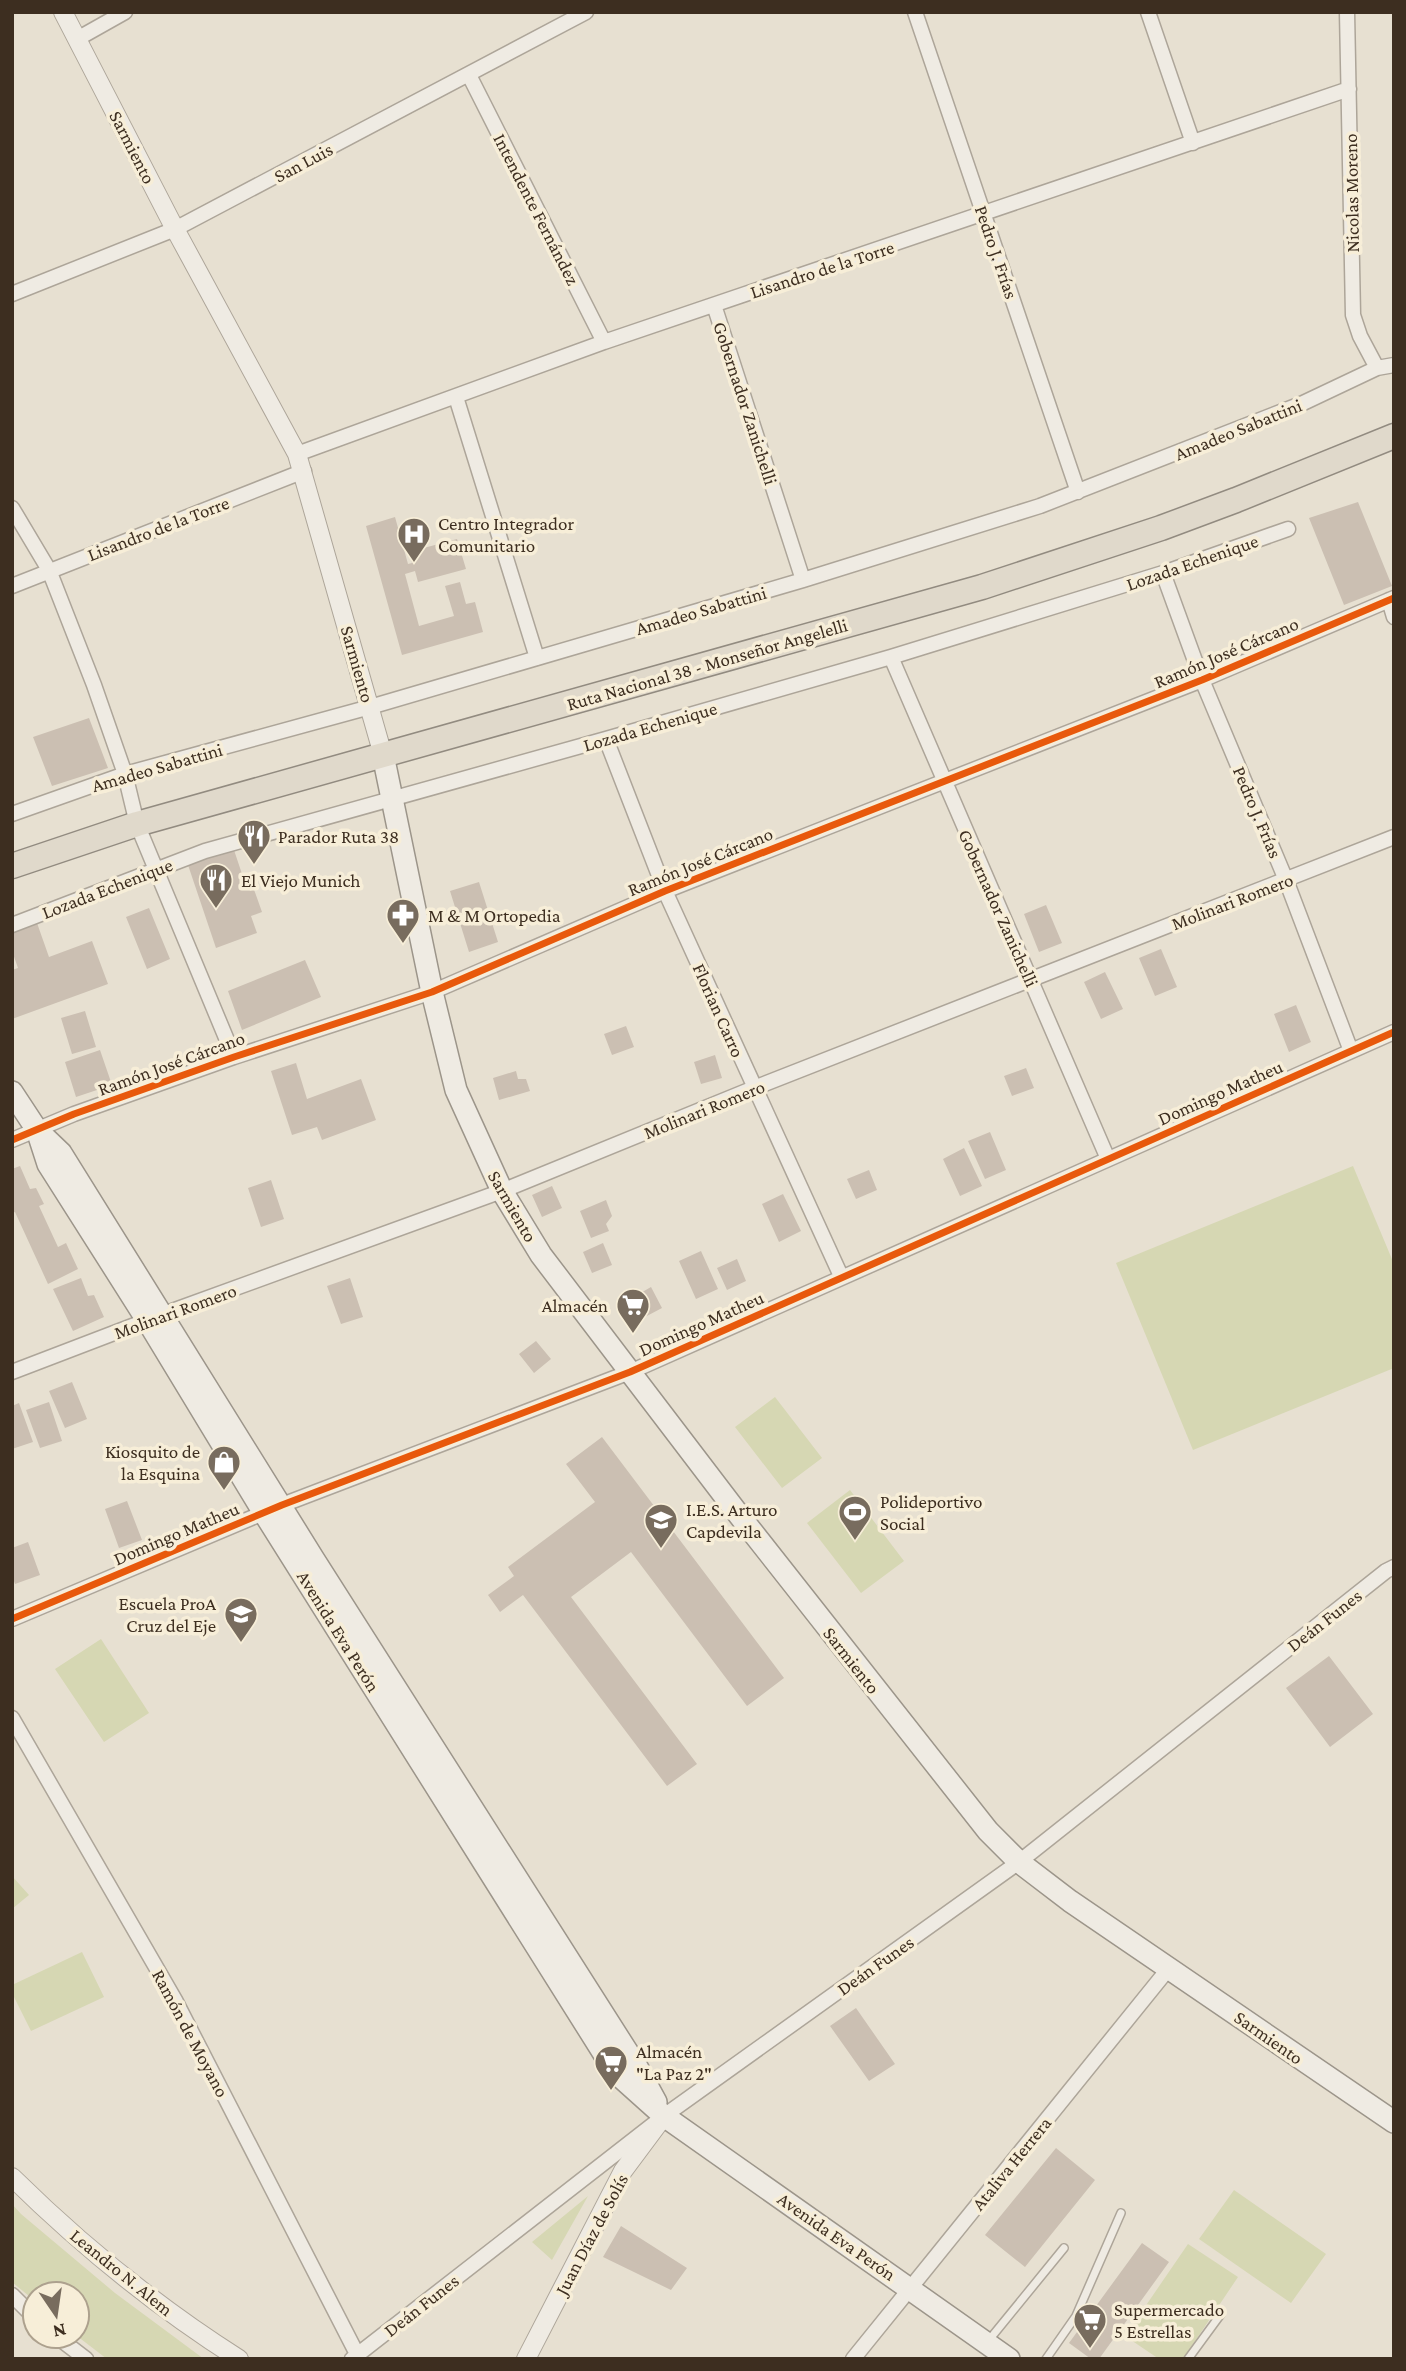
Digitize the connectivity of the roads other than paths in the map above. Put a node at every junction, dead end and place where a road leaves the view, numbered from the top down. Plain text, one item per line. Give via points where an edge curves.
1 (62, 12) edge
2 (125, 12) edge
3 (586, 12) edge
4 (915, 12) edge
5 (1148, 12) edge
6 (1347, 12) edge
7 (77, 39) junction
8 (469, 75) junction
9 (1349, 89) junction
10 (1193, 143) junction
11 (984, 215) junction
12 (176, 229) junction
13 (12, 294) edge
14 (714, 305) junction
15 (604, 342) junction
16 (1394, 365) edge
17 (1377, 368) junction
18 (456, 397) junction
19 (1394, 436) edge
20 (301, 463) junction
21 (1078, 492) junction
22 (12, 508) edge
23 (1288, 529) dead end
24 (49, 570) junction
25 (1163, 573) junction
26 (803, 580) junction
27 (12, 586) edge
28 (1392, 599) edge
29 (1394, 617) edge
30 (891, 657) junction
31 (537, 658) junction
32 (1202, 680) junction
33 (370, 708) junction
34 (606, 739) junction
35 (383, 755) junction
36 (125, 774) junction
37 (944, 782) junction
38 (392, 797) junction
39 (12, 814) edge
40 (137, 824) junction
41 (1394, 838) edge
42 (12, 866) edge
43 (155, 869) junction
44 (1286, 880) junction
45 (665, 891) junction
46 (12, 925) edge
47 (1031, 980) junction
48 (432, 992) junction
49 (1394, 1032) edge
50 (1351, 1051) junction
51 (234, 1057) junction
52 (754, 1088) junction
53 (12, 1092) edge
54 (37, 1130) junction
55 (12, 1140) edge
56 (1108, 1159) junction
57 (502, 1191) junction
58 (841, 1276) junction
59 (154, 1318) junction
60 (12, 1372) edge
61 (630, 1372) junction
62 (273, 1509) junction
63 (1394, 1567) edge
64 (12, 1619) edge
65 (12, 1718) edge
66 (1019, 1862) junction
67 (1169, 1968) junction
68 (664, 2116) junction
69 (1394, 2122) edge
70 (12, 2177) edge
71 (1121, 2213) dead end
72 (1064, 2248) dead end
73 (910, 2287) junction
74 (1221, 2314) dead end
75 (987, 2343) junction
76 (354, 2356) edge
77 (239, 2359) edge
78 (526, 2359) edge
79 (853, 2359) edge
80 (1009, 2359) edge
81 (1046, 2359) edge
82 (1188, 2359) edge

1 - 7 street, Sarmiento
2 - 7 street
3 - 8 street, San Luis
4 - 11 street, Pedro J. Frías
5 - 10 street
6 - 9 street, Nicolas Moreno
7 - 12 street, Sarmiento
8 - 12 street, San Luis
8 - 15 street, Intendente Fernández
9 - 10 street, Lisandro de la Torre
9 - 17 street, Nicolas Moreno via 1353,315
10 - 11 street, Lisandro de la Torre
11 - 14 street, Lisandro de la Torre
11 - 21 street, Pedro J. Frías
12 - 13 street, San Luis
12 - 20 street, Sarmiento
14 - 15 street, Lisandro de la Torre
14 - 26 street, Gobernador Zanichelli
15 - 18 street, Lisandro de la Torre
16 - 17 street, Amadeo Sabattini
17 - 21 street, Amadeo Sabattini via 1301,404
18 - 20 street, Lisandro de la Torre
18 - 31 street
19 - 35 highway, Ruta Nacional 38 - Monseñor Angelelli via 1173,523 982,587
20 - 24 street, Lisandro de la Torre
20 - 33 street, Sarmiento
21 - 26 street, Amadeo Sabattini
22 - 24 street
23 - 25 street, Lozada Echenique
24 - 27 street, Lisandro de la Torre
24 - 36 street
25 - 30 street, Lozada Echenique
25 - 32 street, Pedro J. Frías
26 - 31 street, Amadeo Sabattini
28 - 29 street
28 - 32 street, Ramón José Cárcano
30 - 34 street, Lozada Echenique
30 - 37 street, Gobernador Zanichelli
31 - 33 street, Amadeo Sabattini
32 - 37 street, Ramón José Cárcano
32 - 44 street, Pedro J. Frías
33 - 35 street, Sarmiento
33 - 36 street, Amadeo Sabattini
34 - 38 street, Lozada Echenique
34 - 45 street, Florian Carro
35 - 38 main road, Sarmiento
35 - 40 highway, Ruta Nacional 38 - Monseñor Angelelli
36 - 39 street, Amadeo Sabattini
36 - 40 street
37 - 45 street, Ramón José Cárcano
37 - 47 street, Gobernador Zanichelli
38 - 43 street, Lozada Echenique
38 - 48 main road, Sarmiento
40 - 42 highway, Ruta Nacional 38 - Monseñor Angelelli
40 - 43 street
41 - 44 street, Molinari Romero
43 - 46 street, Lozada Echenique
43 - 51 street
44 - 47 street, Molinari Romero
44 - 50 street, Pedro J. Frías
45 - 48 street, Ramón José Cárcano
45 - 52 street, Florian Carro
47 - 52 street, Molinari Romero
47 - 56 street, Gobernador Zanichelli
48 - 51 street, Ramón José Cárcano
48 - 57 main road, Sarmiento via 456,1090
49 - 50 street, Domingo Matheu
50 - 56 street, Domingo Matheu
51 - 54 street, Ramón José Cárcano
52 - 57 street, Molinari Romero
52 - 58 street, Florian Carro
53 - 54 main road, Avenida Eva Perón
54 - 55 street, Ramón José Cárcano
54 - 59 main road, Avenida Eva Perón via 61,1153
56 - 58 street, Domingo Matheu
57 - 59 street, Molinari Romero
57 - 61 main road, Sarmiento via 541,1255
58 - 61 street, Domingo Matheu
59 - 60 street, Molinari Romero
59 - 62 main road, Avenida Eva Perón
61 - 62 street, Domingo Matheu
61 - 66 main road, Sarmiento via 930,1759
62 - 64 street, Domingo Matheu
62 - 68 main road, Avenida Eva Perón via 616,2073
63 - 66 street, Deán Funes
65 - 76 street, Ramón de Moyano via 175,2000
66 - 67 main road, Sarmiento
66 - 68 street, Deán Funes
67 - 69 main road, Sarmiento
67 - 73 street, Ataliva Herrera
68 - 73 main road, Avenida Eva Perón
68 - 76 street, Deán Funes
68 - 78 street, Juan Díaz de Solís via 623,2171
70 - 77 street, Leandro N. Alem via 119,2273
71 - 81 lane via 1076,2316
72 - 75 lane
73 - 75 main road, Avenida Eva Perón
73 - 79 street, Ataliva Herrera
74 - 82 lane
75 - 80 main road, Avenida Eva Perón

